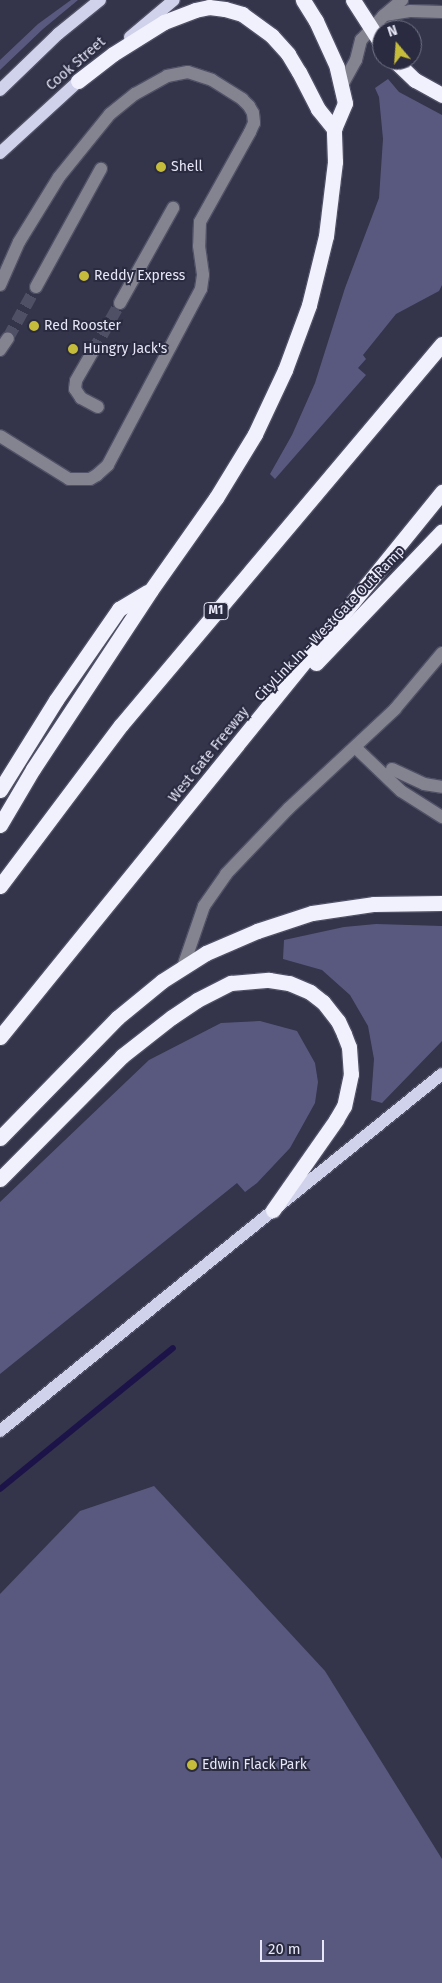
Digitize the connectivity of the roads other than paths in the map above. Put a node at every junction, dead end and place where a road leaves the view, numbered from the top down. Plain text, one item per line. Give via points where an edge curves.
1 (100, 0) edge
2 (174, 0) edge
3 (304, 0) edge
4 (353, 0) edge
5 (402, 0) edge
6 (442, 12) edge
7 (383, 16) junction
8 (370, 29) junction
9 (372, 32) edge
10 (404, 70) edge
11 (78, 81) junction
12 (341, 87) junction
13 (0, 90) edge
14 (442, 95) edge
15 (334, 129) junction
16 (0, 153) edge
17 (101, 169) dead end
18 (174, 208) dead end
19 (0, 285) edge
20 (36, 287) tunnel mouth
21 (120, 303) tunnel mouth
22 (8, 338) tunnel mouth
23 (442, 344) edge
24 (0, 350) edge
25 (93, 351) tunnel mouth
26 (98, 407) dead end
27 (0, 436) edge
28 (442, 492) edge
29 (442, 531) edge
30 (150, 590) junction
31 (442, 653) edge
32 (242, 740) junction
33 (356, 748) junction
34 (392, 769) dead end
35 (442, 787) edge
36 (0, 790) edge
37 (442, 817) edge
38 (0, 825) edge
39 (0, 886) edge
40 (442, 903) edge
41 (183, 967) junction
42 (0, 1037) edge
43 (442, 1074) edge
44 (0, 1138) edge
45 (0, 1179) edge
46 (273, 1210) junction
47 (0, 1431) edge

1 - 13 main road via 58,34
2 - 11 main road, Cook Street
3 - 12 highway via 327,43
4 - 8 highway
5 - 7 lane
6 - 7 lane via 410,11
7 - 8 lane
8 - 9 highway
8 - 12 lane
10 - 14 highway
11 - 15 highway via 164,22 195,10 225,9 242,14 272,36 288,54 318,109
11 - 16 main road, Cook Street
12 - 15 highway via 345,103
15 - 30 highway via 336,162 326,236 309,305 284,370 240,459
17 - 20 lane
18 - 21 lane
19 - 27 lane via 18,242 59,177 110,114 135,94 166,76 188,72 212,80 250,106 254,123 200,222 201,289 108,465 90,479 76,480 62,476
22 - 24 lane
23 - 39 highway, M1 via 140,703
25 - 26 lane via 76,381 75,389 80,398
28 - 32 highway, West Gate Freeway
29 - 32 highway, CityLink In - West Gate Out Ramp
30 - 36 highway via 119,609 56,700
30 - 38 highway
31 - 33 lane via 396,709
32 - 42 highway, West Gate Freeway
33 - 37 lane via 401,791
33 - 41 lane via 289,808 226,874 204,906
34 - 35 lane via 424,784
40 - 41 highway via 374,904 312,913 231,941
41 - 44 highway via 117,1018
43 - 46 main road
45 - 46 highway via 122,1056 172,1016 231,982 270,980 289,983 323,1002 344,1034 352,1074 340,1113
46 - 47 main road

